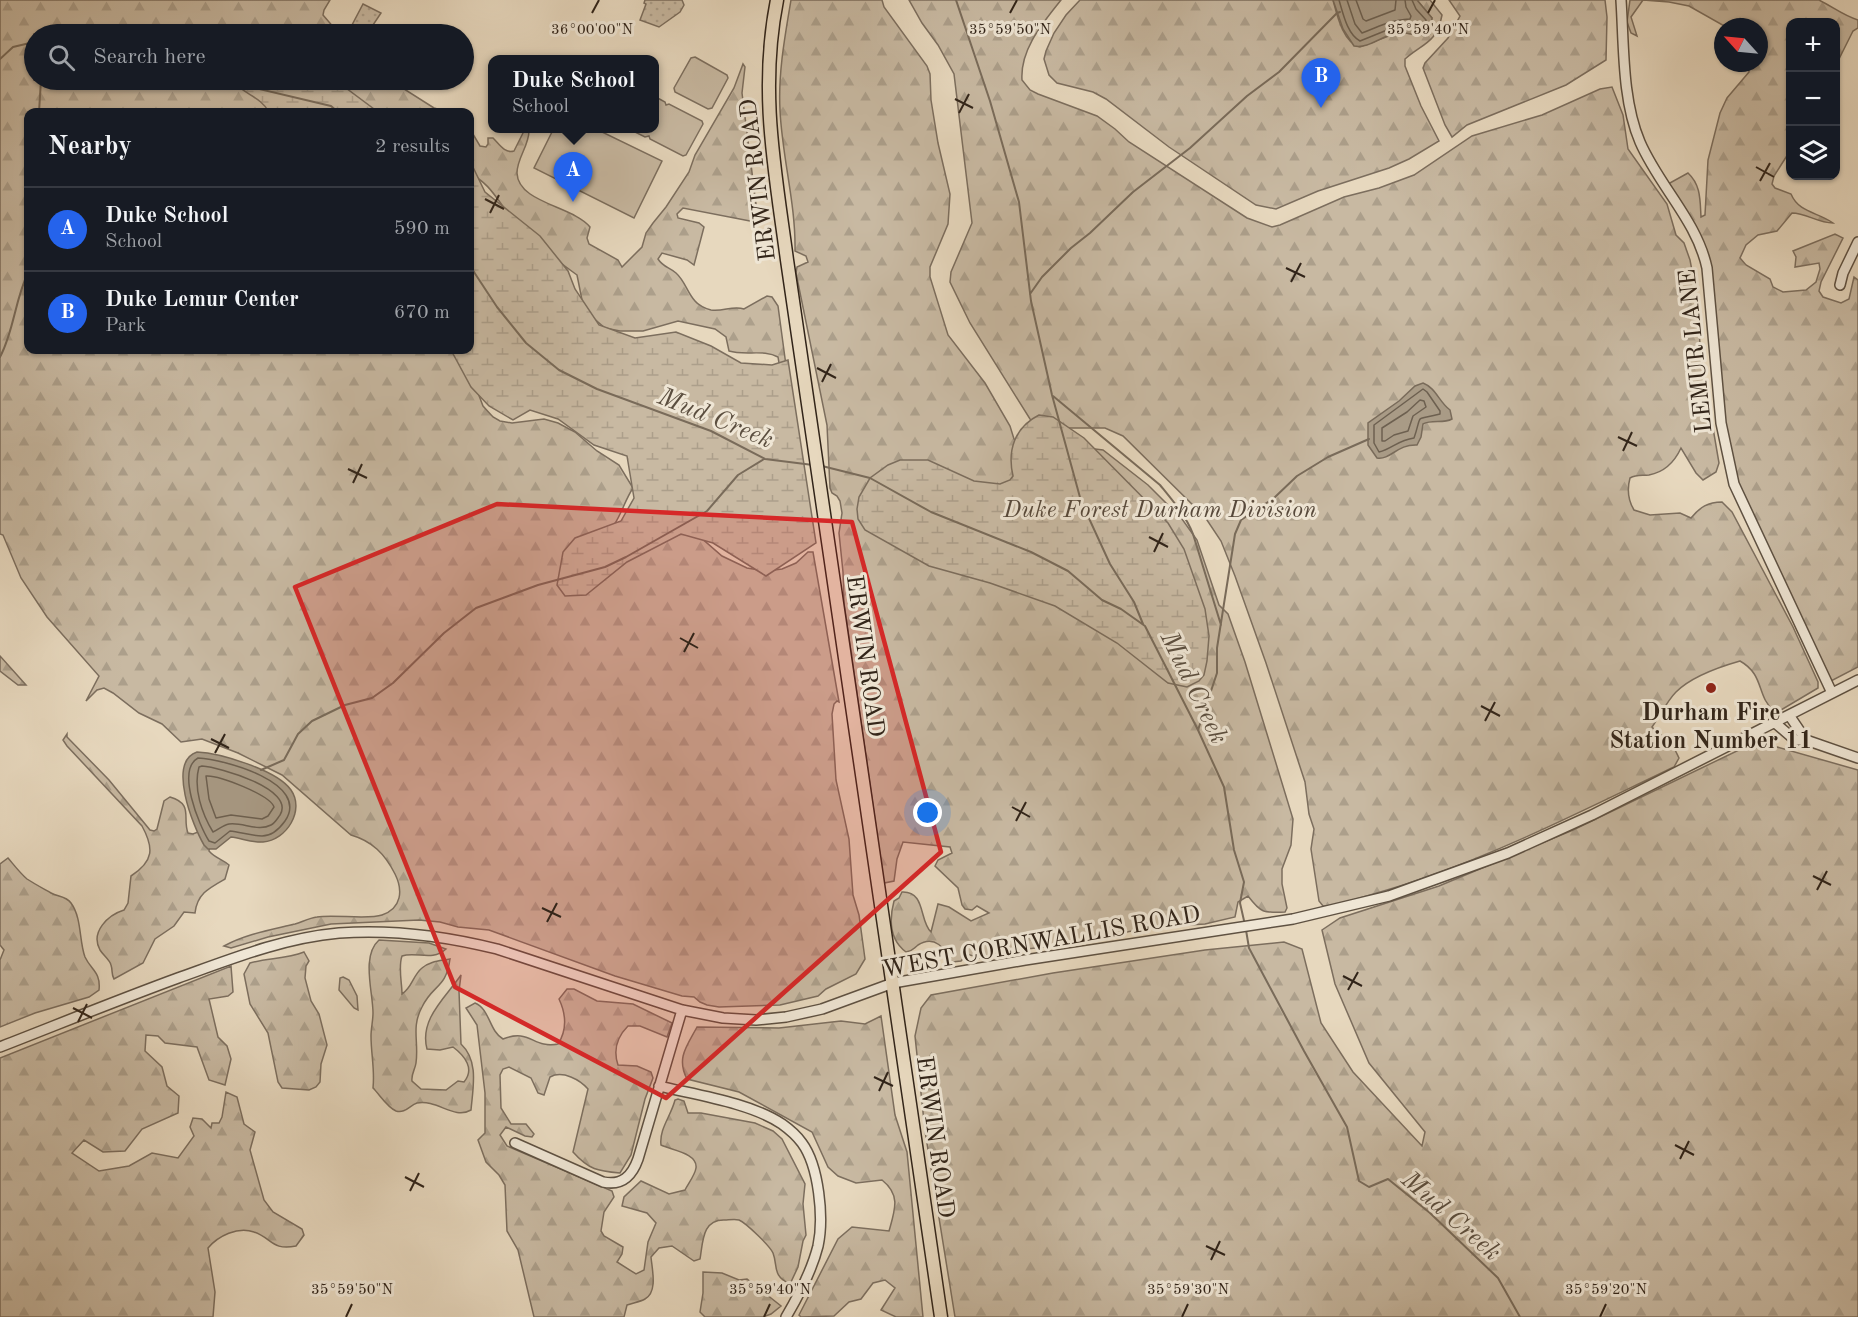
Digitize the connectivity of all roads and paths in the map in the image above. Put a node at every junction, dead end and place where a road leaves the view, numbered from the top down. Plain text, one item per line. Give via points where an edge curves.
1 (777, 0) edge
2 (1621, 0) edge
3 (1858, 243) edge
4 (1840, 285) dead end
5 (1858, 680) edge
6 (1832, 693) junction
7 (1789, 715) junction
8 (1774, 722) junction
9 (1806, 740) junction
10 (1858, 758) edge
11 (893, 983) junction
12 (682, 1010) junction
13 (0, 1047) edge
14 (660, 1086) junction
15 (515, 1143) dead end
16 (786, 1317) edge
17 (941, 1317) edge

1 - 11 main road, ERWIN ROAD via 768,58 769,118
2 - 6 street, LEMUR LANE via 1632,121 1704,252 1721,423 1734,484
3 - 4 street
5 - 6 street, WEST CORNWALLIS ROAD
6 - 7 street, WEST CORNWALLIS ROAD
7 - 8 street, WEST CORNWALLIS ROAD
7 - 9 street
8 - 9 street via 1795,740
8 - 11 street, WEST CORNWALLIS ROAD via 1534,842 1389,896 1254,926
9 - 10 street
11 - 12 street, WEST CORNWALLIS ROAD via 822,1009 770,1019 723,1018
11 - 17 main road, ERWIN ROAD
12 - 13 street, WEST CORNWALLIS ROAD via 468,942 392,932 350,933 301,939 248,953
12 - 14 street
14 - 15 street via 634,1170 615,1184
14 - 16 street via 758,1112 795,1135 806,1149 818,1196 820,1233 811,1264

